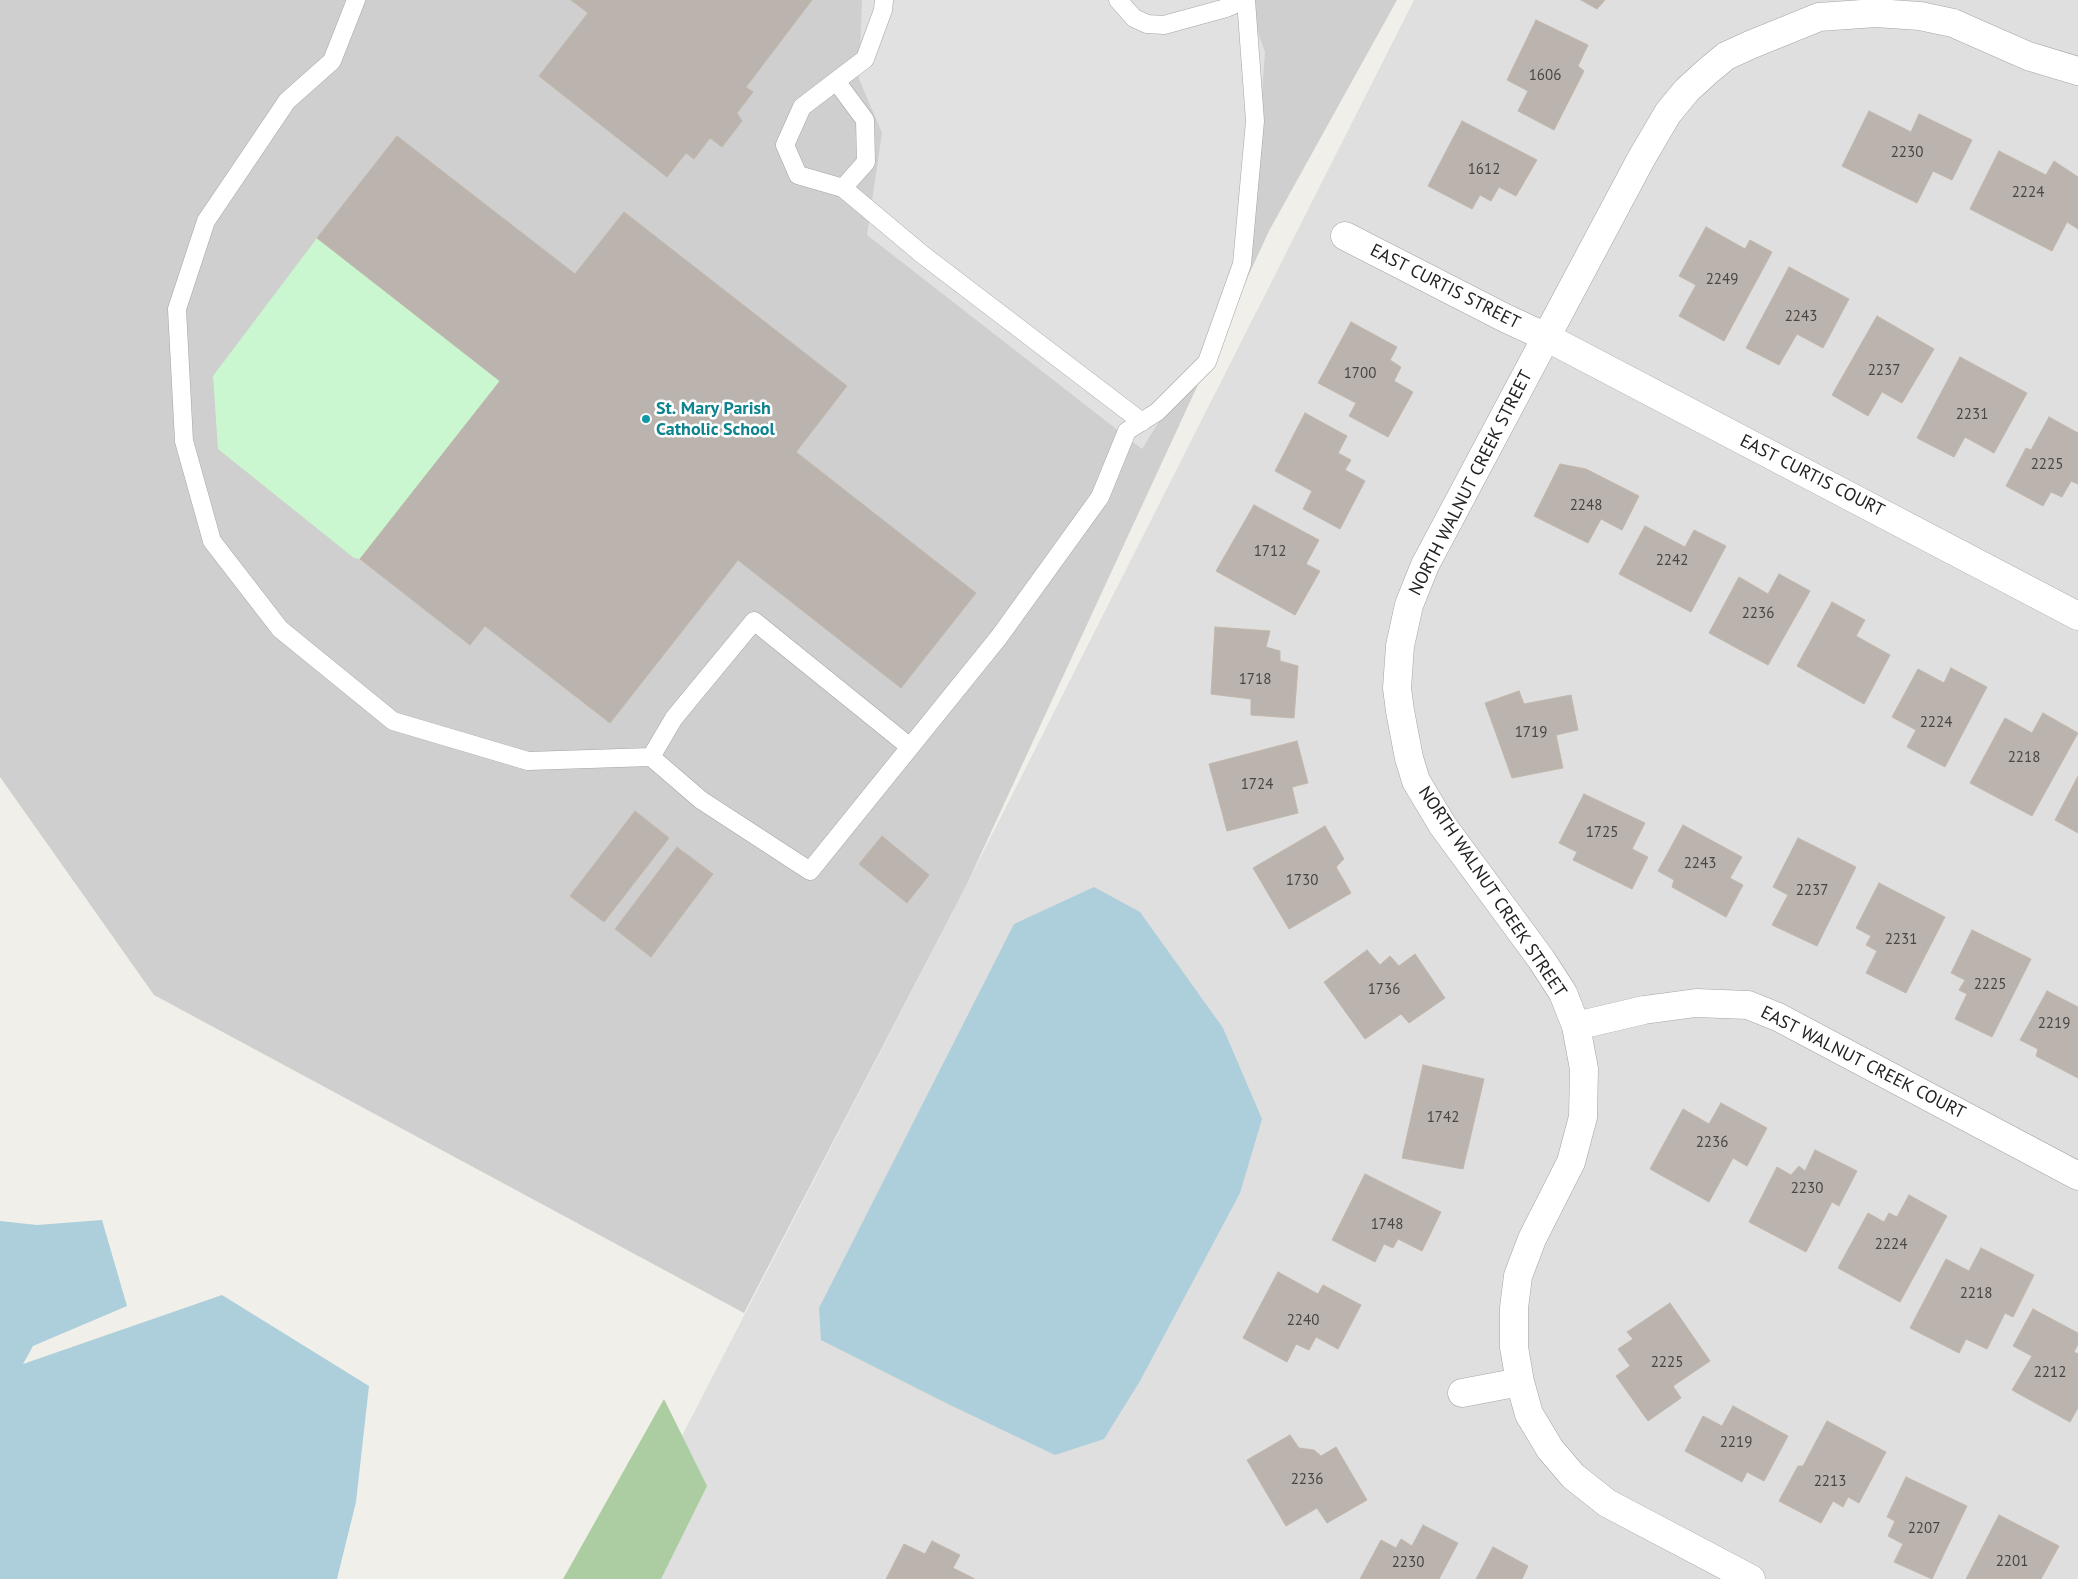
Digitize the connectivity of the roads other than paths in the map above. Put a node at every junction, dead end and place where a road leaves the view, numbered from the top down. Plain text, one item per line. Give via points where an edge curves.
1 (356, 0) edge
2 (884, 0) edge
3 (1118, 0) edge
4 (1245, 0) edge
5 (1817, 9) edge
6 (2078, 71) edge
7 (836, 81) junction
8 (843, 188) junction
9 (1345, 236) dead end
10 (1546, 337) junction
11 (1142, 422) junction
12 (2078, 616) edge
13 (910, 747) junction
14 (651, 757) junction
15 (1576, 1026) junction
16 (2078, 1176) edge
17 (1520, 1382) junction
18 (1462, 1393) dead end
19 (1751, 1579) edge

1 - 14 lane via 332,61 287,101 206,221 177,309 184,441 212,541 280,629 393,720 528,761
2 - 7 lane via 865,59
3 - 4 lane via 1134,18 1146,24 1164,26
4 - 11 lane via 1256,120 1242,264 1207,362 1157,412
5 - 6 street, NORTH WALNUT CREEK STREET via 1898,14 1953,23 2028,56
5 - 10 street, NORTH WALNUT CREEK STREET via 1782,31 1726,56 1687,90 1668,113 1640,159
7 - 8 lane via 865,120 866,162
7 - 8 lane via 802,107 785,145 798,176
8 - 11 lane via 923,255
9 - 10 street, EAST CURTIS STREET
10 - 12 street, EAST CURTIS COURT
10 - 15 street, NORTH WALNUT CREEK STREET via 1425,565 1409,605 1400,646 1397,688 1416,781 1443,826 1554,978
11 - 13 lane via 1127,431 1100,497 999,637
13 - 14 lane via 810,871 702,800
13 - 14 lane via 754,621 674,718
15 - 16 street, EAST WALNUT CREEK COURT via 1644,1010 1696,1003 1748,1005 1778,1017
15 - 17 street, NORTH WALNUT CREEK STREET via 1584,1069 1583,1117 1571,1162 1532,1239 1518,1276 1514,1347
17 - 18 street
17 - 19 street, NORTH WALNUT CREEK STREET via 1529,1414 1550,1449 1573,1476 1607,1503

